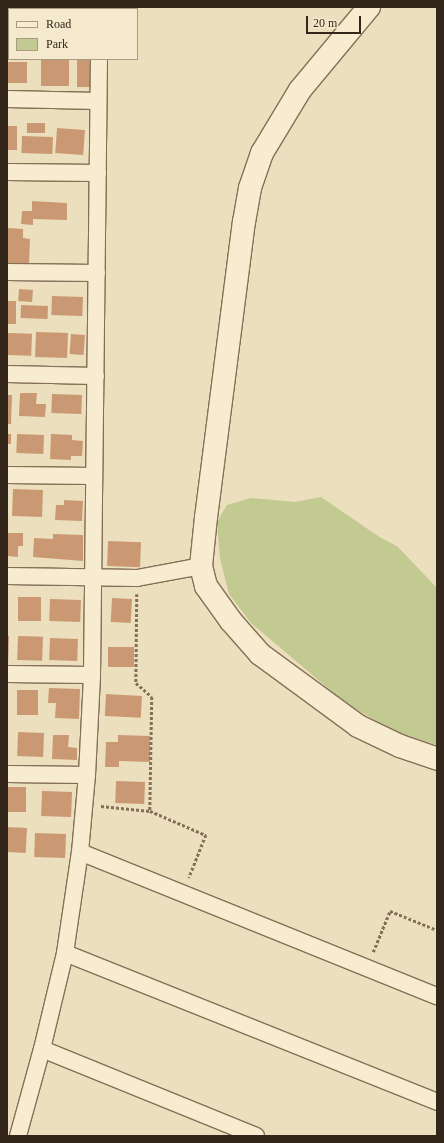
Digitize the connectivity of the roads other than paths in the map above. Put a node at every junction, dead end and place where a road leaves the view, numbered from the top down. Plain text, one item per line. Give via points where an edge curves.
1 (369, 7) edge
2 (99, 60) edge
3 (7, 100) edge
4 (98, 101) junction
5 (7, 172) edge
6 (98, 173) junction
7 (7, 272) edge
8 (97, 273) junction
9 (7, 374) edge
10 (96, 376) junction
11 (7, 475) edge
12 (94, 476) junction
13 (201, 566) junction
14 (7, 576) edge
15 (93, 577) junction
16 (7, 674) edge
17 (92, 675) junction
18 (437, 759) edge
19 (7, 774) edge
20 (88, 775) junction
21 (80, 852) junction
22 (65, 953) junction
23 (437, 996) edge
24 (42, 1049) junction
25 (437, 1102) edge
26 (18, 1136) edge
27 (256, 1136) edge

1 - 13 street via 300,90 262,153 250,188
2 - 4 street
3 - 4 street
4 - 6 street
5 - 6 street
6 - 8 street
7 - 8 street
8 - 10 street
9 - 10 street
10 - 12 street
11 - 12 street
12 - 15 street
13 - 15 street via 137,578
13 - 18 street via 206,586 230,621 260,654 358,726 400,746
14 - 15 street
15 - 17 street
16 - 17 street
17 - 20 street
19 - 20 street
20 - 21 street
21 - 22 street
21 - 23 street
22 - 24 street
22 - 25 street
24 - 26 street
24 - 27 street

